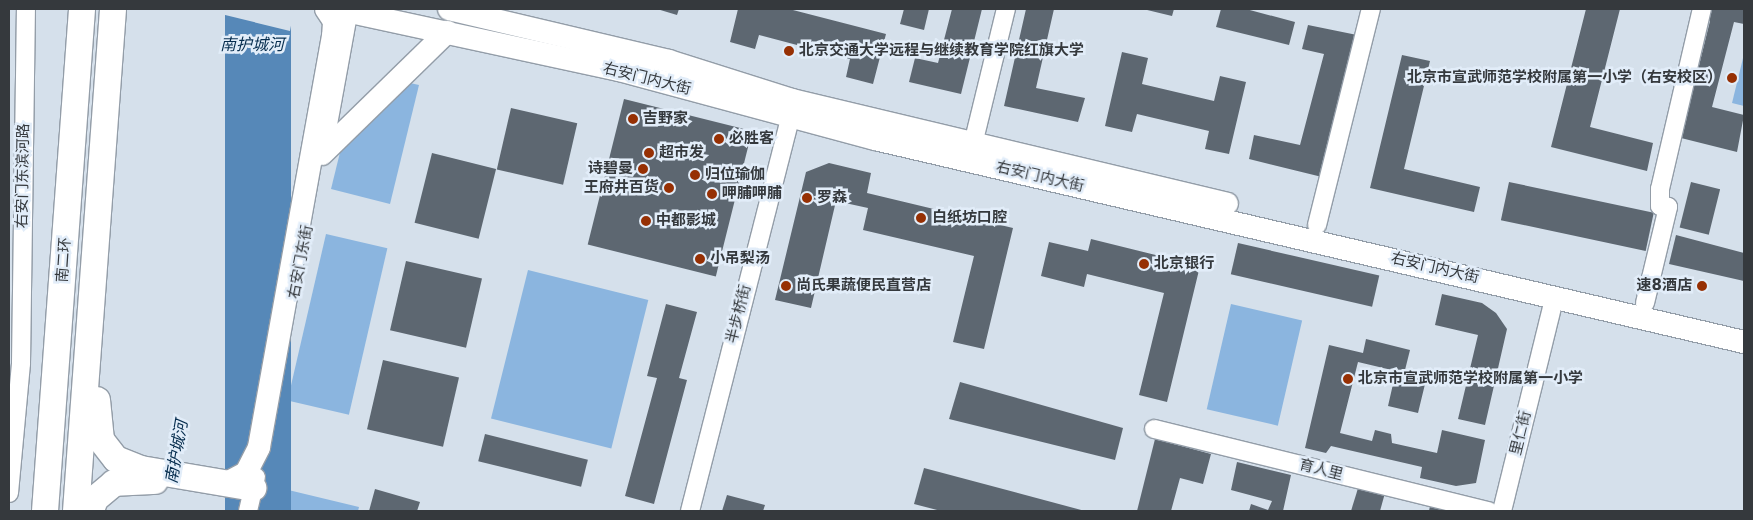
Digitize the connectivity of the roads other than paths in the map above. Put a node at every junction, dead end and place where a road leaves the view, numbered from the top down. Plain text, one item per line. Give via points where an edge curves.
1 (26, 9) edge
2 (82, 9) edge
3 (113, 9) edge
4 (326, 9) edge
5 (449, 9) edge
6 (1006, 9) edge
7 (1371, 9) edge
8 (1702, 9) edge
9 (345, 10) edge
10 (447, 32) junction
11 (790, 118) junction
12 (973, 144) junction
13 (322, 154) junction
14 (1317, 225) junction
15 (1555, 296) junction
16 (1645, 303) junction
17 (1744, 326) edge
18 (1744, 342) edge
19 (88, 360) junction
20 (1154, 429) dead end
21 (129, 472) junction
22 (222, 487) junction
23 (9, 493) edge
24 (250, 499) edge
25 (45, 511) edge
26 (76, 511) edge
27 (91, 511) edge
28 (690, 511) edge
29 (1489, 511) edge
30 (1502, 511) edge

1 - 23 street, 右安门东滨河路 via 21,364
2 - 25 highway, 南二环
3 - 19 highway, 南二环
4 - 22 main road via 334,21 333,38 259,447 246,473
5 - 12 main road, 右安门内大街 via 669,61 792,100
6 - 12 street
7 - 14 street
8 - 16 street via 1660,189 1660,206 1668,207
9 - 10 main road, 右安门内大街
9 - 13 street, 右安门东街
10 - 11 main road, 右安门内大街 via 619,70
10 - 13 main road
11 - 15 main road, 右安门内大街
11 - 28 street, 半步桥街
12 - 14 main road, 右安门内大街
13 - 24 street, 右安门东街 via 266,447
14 - 16 main road, 右安门内大街
15 - 18 main road, 右安门内大街
15 - 30 street, 里仁街
16 - 17 main road, 右安门内大街
19 - 21 highway via 96,382 101,440
19 - 26 highway, 南二环
20 - 29 street, 育人里
21 - 22 highway
21 - 27 highway via 103,491
22 - 24 highway

